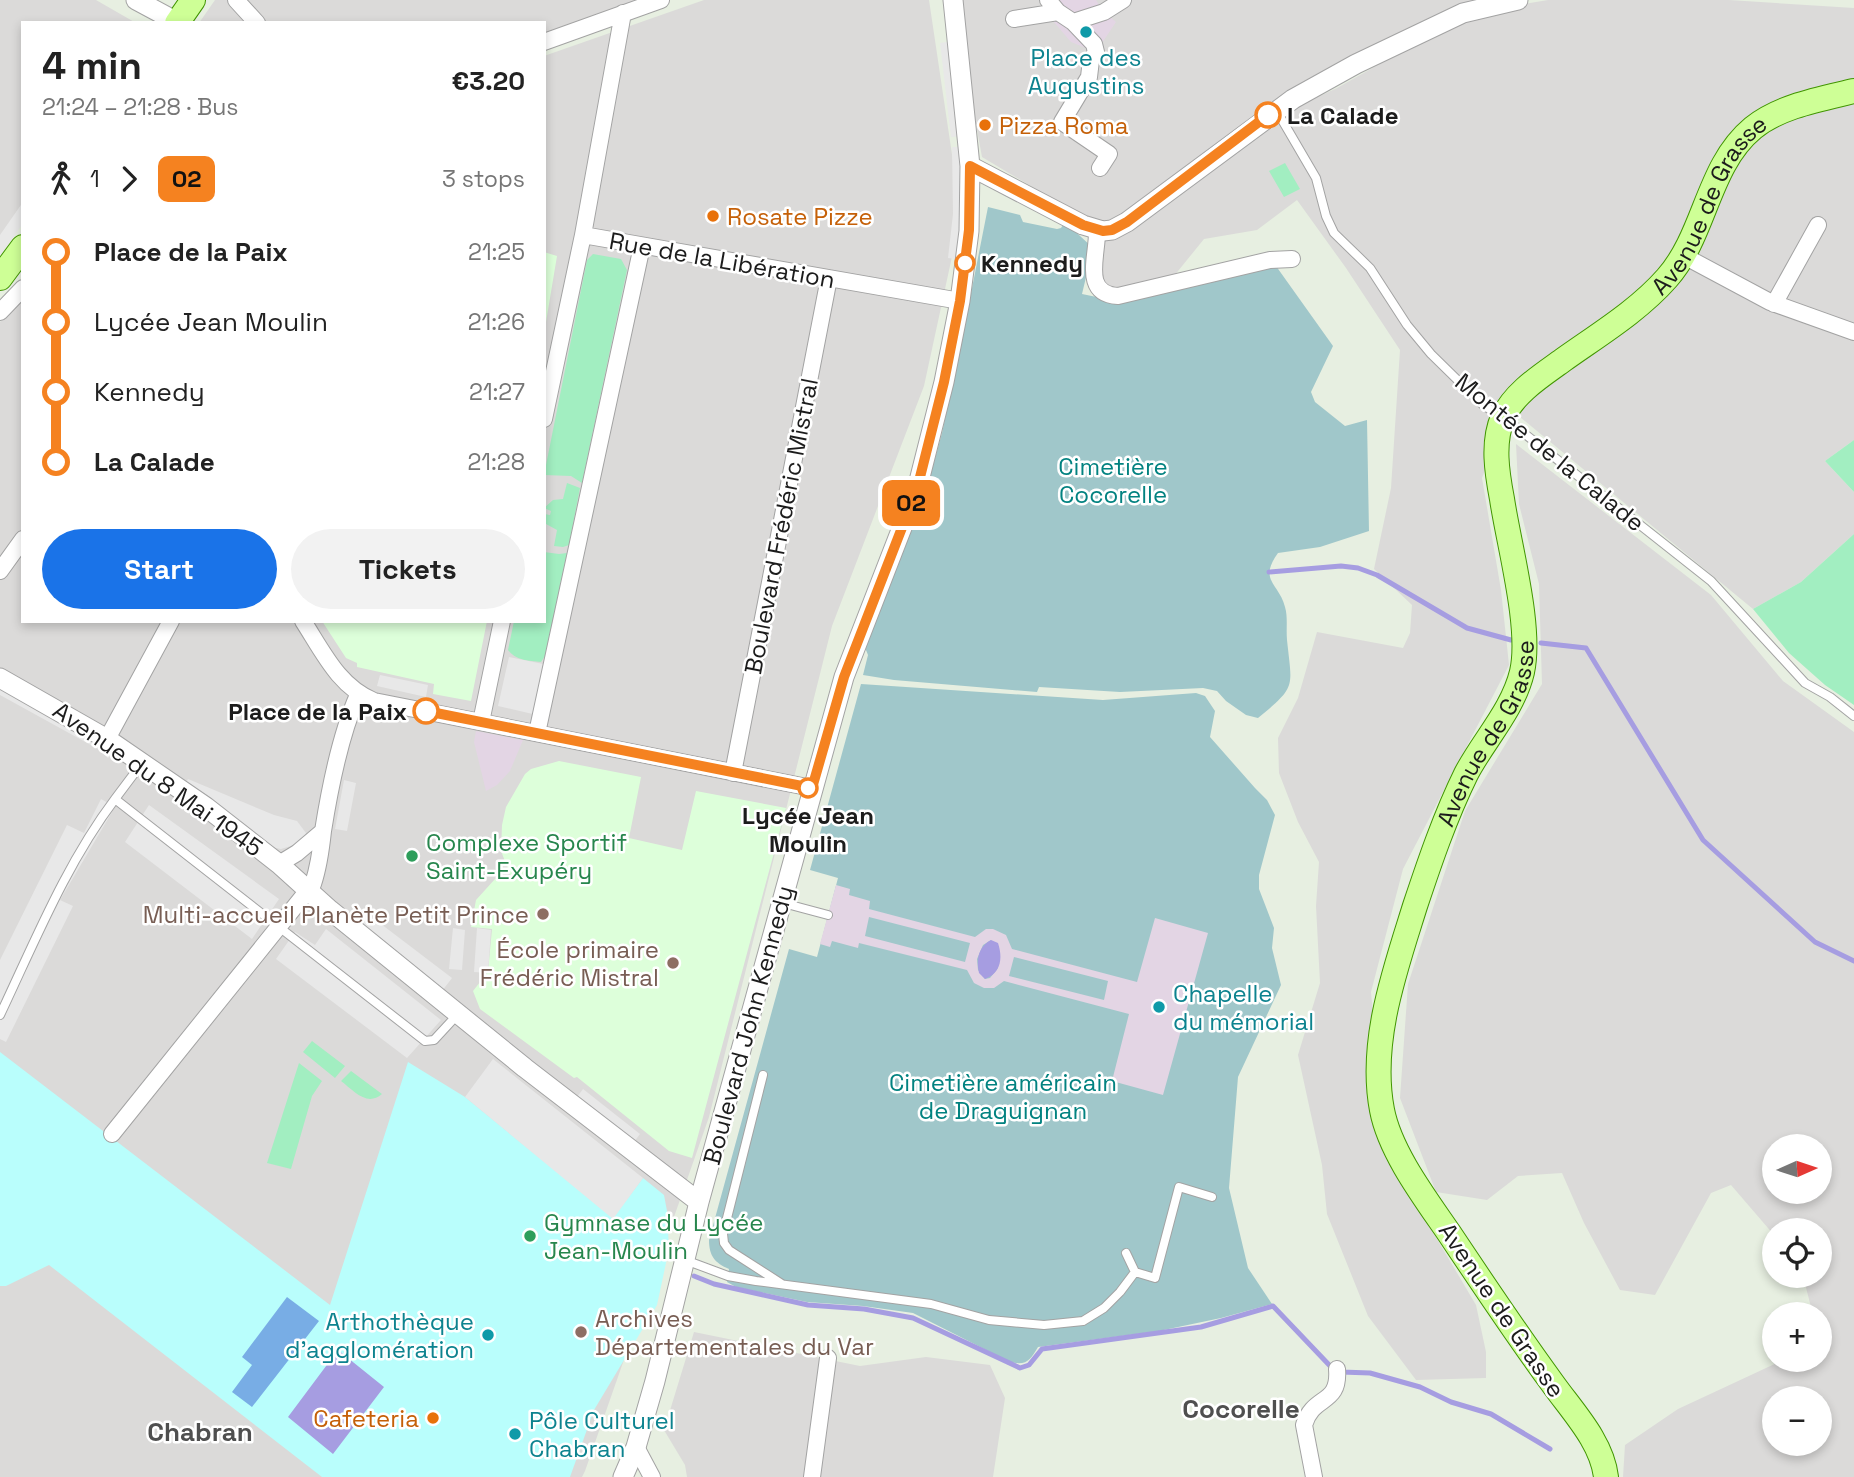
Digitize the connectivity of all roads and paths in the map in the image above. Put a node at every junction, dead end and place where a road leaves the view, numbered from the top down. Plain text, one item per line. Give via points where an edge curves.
1 (136, 0) edge
2 (193, 0) edge
3 (236, 0) edge
4 (662, 0) edge
5 (953, 0) edge
6 (1123, 0) edge
7 (1518, 0) edge
8 (1053, 6) edge
9 (623, 13) junction
10 (1014, 19) dead end
11 (175, 21) edge
12 (178, 21) edge
13 (255, 21) edge
14 (1073, 22) junction
15 (546, 41) edge
16 (1854, 90) edge
17 (1276, 110) junction
18 (970, 166) junction
19 (1100, 168) dead end
20 (1818, 225) dead end
21 (1090, 227) junction
22 (583, 235) junction
23 (642, 246) junction
24 (21, 250) edge
25 (1684, 256) junction
26 (1292, 259) dead end
27 (0, 278) edge
28 (830, 278) junction
29 (21, 290) edge
30 (960, 301) junction
31 (1774, 304) junction
32 (0, 312) edge
33 (1854, 332) edge
34 (546, 410) edge
35 (1507, 420) junction
36 (21, 542) edge
37 (0, 571) edge
38 (170, 623) edge
39 (304, 623) edge
40 (502, 623) edge
41 (0, 678) edge
42 (358, 695) junction
43 (1854, 716) edge
44 (481, 722) junction
45 (537, 733) junction
46 (107, 738) junction
47 (142, 763) junction
48 (733, 773) junction
49 (812, 788) junction
50 (115, 799) junction
51 (323, 831) junction
52 (279, 864) junction
53 (309, 890) junction
54 (782, 903) junction
55 (828, 915) dead end
56 (279, 926) junction
57 (459, 1013) junction
58 (0, 1015) edge
59 (763, 1075) dead end
60 (113, 1134) dead end
61 (1212, 1197) dead end
62 (699, 1202) junction
63 (1126, 1253) dead end
64 (685, 1260) junction
65 (1135, 1272) junction
66 (787, 1287) junction
67 (828, 1358) dead end
68 (1338, 1374) dead end
69 (636, 1447) junction
70 (623, 1477) edge
71 (652, 1477) edge
72 (812, 1477) edge
73 (1314, 1477) edge
74 (1606, 1477) edge

1 - 11 street
2 - 12 main road
3 - 13 street
4 - 9 street
5 - 18 street, Boulevard John Kennedy
6 - 14 street
7 - 17 street via 1463,13 1356,64
8 - 10 street
8 - 14 street
9 - 15 street
9 - 22 street, Rue de la Libération
14 - 19 street via 1096,52 1088,77 1062,122 1108,154
16 - 25 main road, Avenue de Grasse via 1777,114 1740,140 1726,159
17 - 21 street via 1127,222 1112,230
17 - 35 lane, Montée de la Calade via 1316,178 1334,233 1370,268 1431,354 1483,405
18 - 21 street
18 - 30 street, Boulevard John Kennedy via 969,230
20 - 31 street
21 - 26 street via 1098,248 1094,278 1108,295
22 - 23 street, Rue de la Libération
22 - 34 street
23 - 28 street, Rue de la Libération
23 - 45 street
24 - 27 main road
25 - 31 street
25 - 35 main road, Avenue de Grasse via 1667,279 1626,315 1534,380 1518,396
28 - 30 street, Rue de la Libération
28 - 48 street, Boulevard Frédéric Mistral
29 - 32 street
30 - 49 street, Boulevard John Kennedy via 917,489 844,677
31 - 33 street
35 - 43 lane, Montée de la Calade via 1711,581 1804,683
35 - 74 main road, Avenue de Grasse via 1496,449 1523,623 1521,673 1514,695 1473,761 1438,835 1394,975 1379,1058 1379,1092 1392,1139 1420,1190 1597,1447
36 - 37 street
38 - 46 street
39 - 42 street via 340,678
40 - 44 street
41 - 46 street, Avenue du 8 Mai 1945
42 - 44 street
42 - 51 street via 342,741
44 - 45 street
45 - 48 street
46 - 47 street, Avenue du 8 Mai 1945
47 - 50 lane
47 - 52 street, Avenue du 8 Mai 1945
48 - 49 street
49 - 54 street, Boulevard John Kennedy
50 - 56 lane
50 - 58 lane via 74,861
51 - 52 street
51 - 53 street via 319,865
52 - 53 street, Avenue du 8 Mai 1945
53 - 56 street
53 - 57 street, Avenue du 8 Mai 1945
54 - 55 lane
54 - 62 street, Boulevard John Kennedy
56 - 57 lane via 425,1041 434,1040
56 - 60 street
57 - 62 street, Avenue du 8 Mai 1945
59 - 66 lane via 724,1243
61 - 65 lane via 1179,1187 1155,1278
62 - 64 street, Boulevard John Kennedy
63 - 65 lane
64 - 66 lane via 728,1276
64 - 69 street, Boulevard John Kennedy
65 - 66 lane via 1104,1308 1083,1321 1044,1325 989,1320 931,1304
67 - 72 street
68 - 73 street via 1333,1394 1315,1404 1306,1416
69 - 70 street, Boulevard John Kennedy
69 - 71 street

